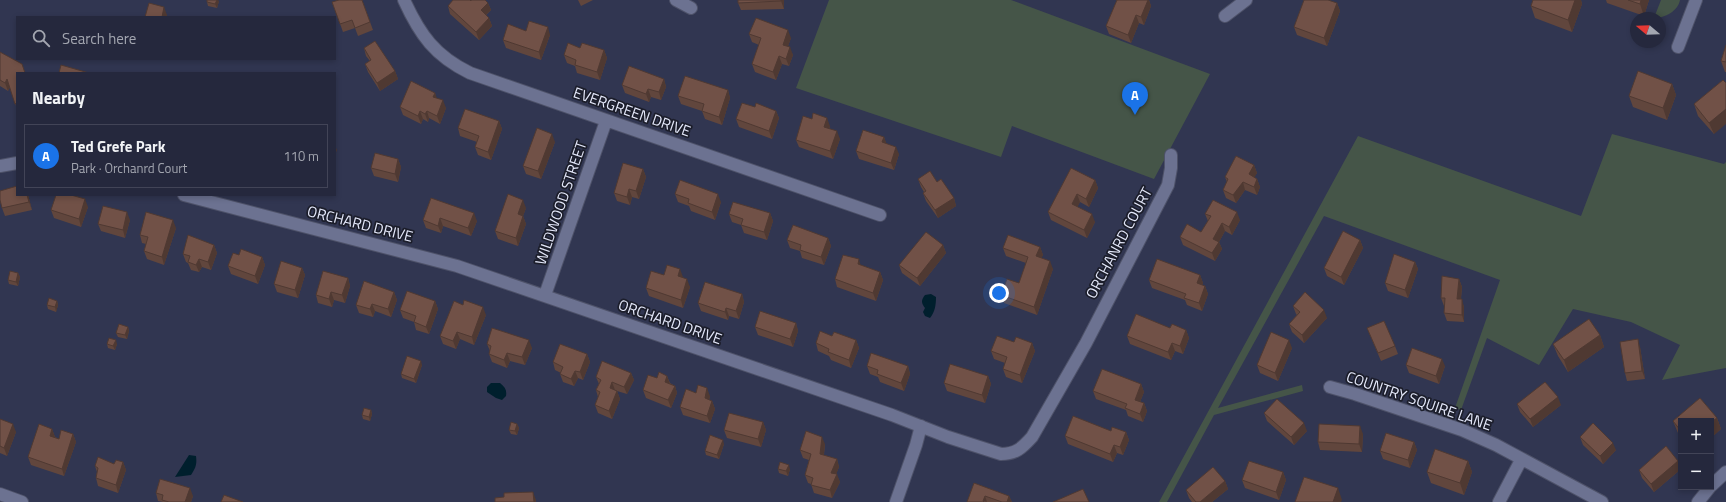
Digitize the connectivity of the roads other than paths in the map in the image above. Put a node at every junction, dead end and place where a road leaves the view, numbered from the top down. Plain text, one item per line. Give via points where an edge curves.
1 (404, 0) edge
2 (676, 0) edge
3 (1246, 0) edge
4 (1696, 0) edge
5 (691, 8) dead end
6 (1225, 16) dead end
7 (1678, 47) dead end
8 (606, 120) junction
9 (1171, 155) dead end
10 (16, 163) edge
11 (0, 166) edge
12 (188, 196) edge
13 (880, 216) dead end
14 (545, 295) junction
15 (1086, 342) joint
16 (1330, 387) dead end
17 (920, 426) junction
18 (1521, 460) junction
19 (1726, 472) edge
20 (1714, 484) edge
21 (1708, 490) edge
22 (0, 494) edge
23 (22, 502) edge
24 (896, 502) edge
25 (1499, 502) edge
26 (1602, 502) edge
27 (1698, 502) edge

1 - 8 street, EVERGREEN DRIVE via 425,39 455,66
2 - 5 street
3 - 6 street
4 - 7 street
8 - 13 street, EVERGREEN DRIVE
8 - 14 street, WILDWOOD STREET
9 - 15 street, ORCHANRD COURT via 1168,184
10 - 11 street
12 - 14 street, ORCHARD DRIVE via 450,264
14 - 17 street, ORCHARD DRIVE
15 - 17 street, ORCHARD DRIVE via 1032,437 1017,452 1001,454
16 - 18 street, COUNTRY SQUIRE LANE via 1462,430 1496,445
17 - 24 street
18 - 25 street
18 - 26 street, COUNTRY SQUIRE LANE
19 - 20 street
21 - 27 street
22 - 23 street

